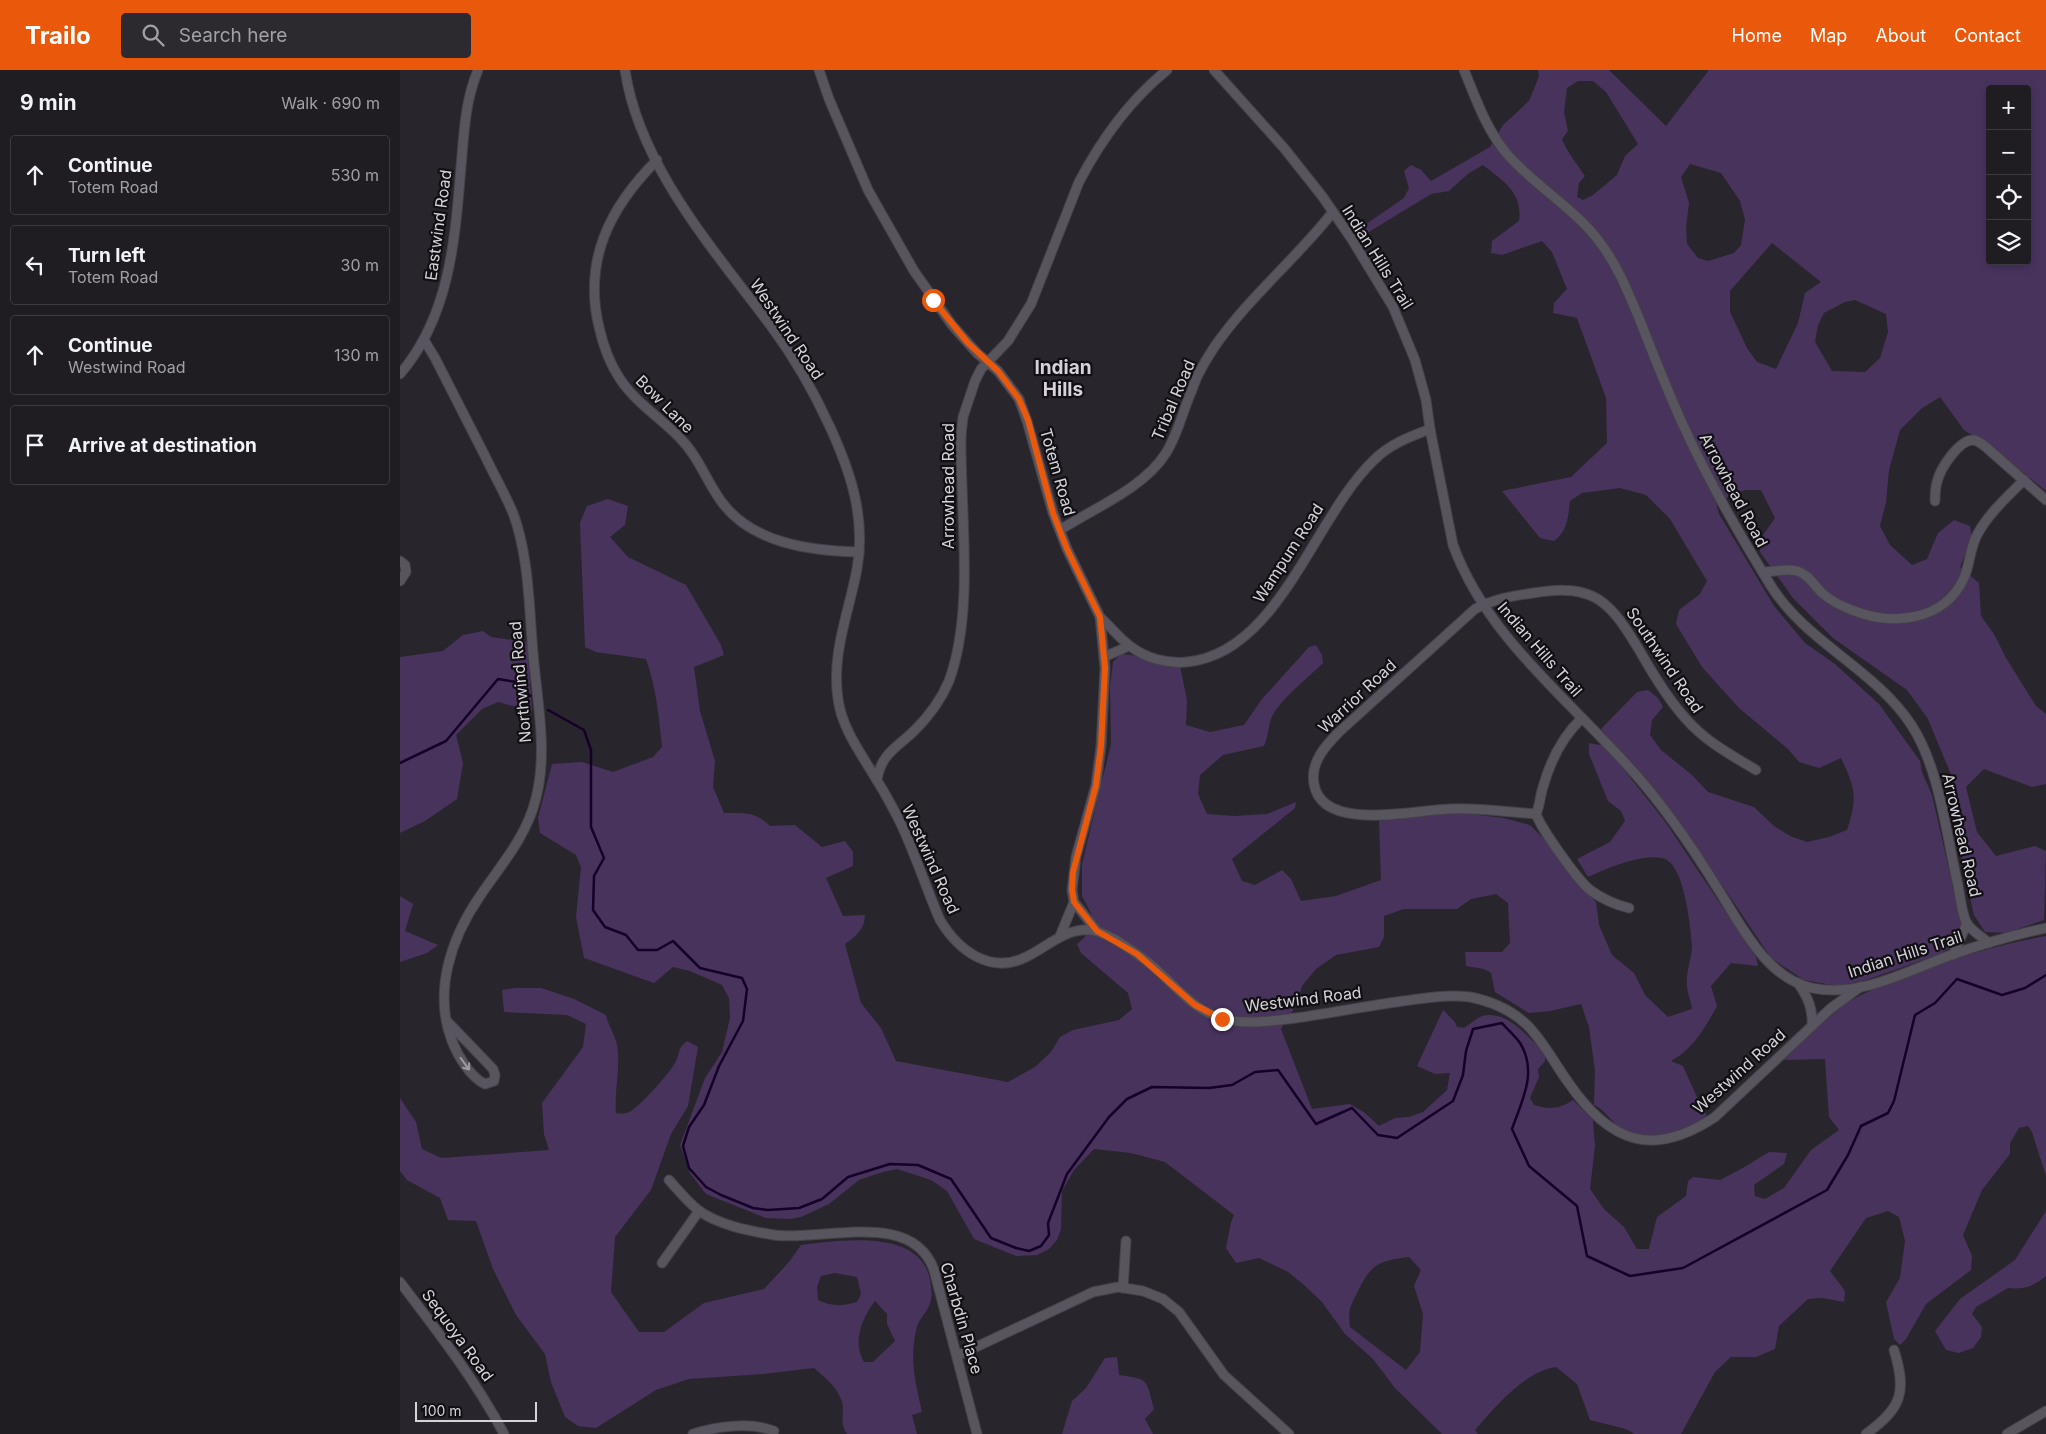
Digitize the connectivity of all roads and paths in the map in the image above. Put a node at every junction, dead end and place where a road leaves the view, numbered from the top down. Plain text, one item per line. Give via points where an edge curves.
1 (478, 70) edge
2 (625, 70) edge
3 (819, 70) edge
4 (1167, 70) edge
5 (1214, 70) edge
6 (1464, 70) edge
7 (657, 160) junction
8 (1332, 212) junction
9 (424, 340) junction
10 (988, 362) junction
11 (400, 374) edge
12 (1430, 429) junction
13 (2024, 480) junction
14 (2046, 500) edge
15 (1936, 501) dead end
16 (1060, 530) junction
17 (859, 552) junction
18 (400, 561) edge
19 (1763, 572) junction
20 (400, 581) edge
21 (1482, 605) junction
22 (1100, 617) junction
23 (1129, 646) junction
24 (1104, 657) junction
25 (1582, 718) junction
26 (862, 756) junction
27 (885, 757) junction
28 (1756, 770) dead end
29 (877, 780) junction
30 (1536, 814) junction
31 (1074, 902) junction
32 (1629, 908) dead end
33 (1967, 923) junction
34 (2046, 928) edge
35 (1097, 931) junction
36 (1060, 936) junction
37 (1989, 943) junction
38 (1953, 954) junction
39 (1798, 983) junction
40 (1860, 987) junction
41 (446, 1020) junction
42 (1812, 1026) junction
43 (669, 1180) dead end
44 (699, 1211) junction
45 (1126, 1241) dead end
46 (662, 1263) dead end
47 (400, 1282) edge
48 (1123, 1288) junction
49 (1894, 1350) dead end
50 (957, 1356) junction
51 (2046, 1412) edge
52 (774, 1431) dead end
53 (977, 1432) edge
54 (504, 1434) edge
55 (693, 1434) edge
56 (986, 1434) edge
57 (1289, 1434) edge
58 (1866, 1434) edge
59 (2007, 1434) edge

1 - 9 street, Eastwind Road via 466,109 457,214 448,270 435,316
2 - 7 street, Westwind Road via 633,104
3 - 10 street, Totem Road via 879,211 933,300
4 - 10 street, Arrowhead Road via 1132,103 1089,163 1031,304 1008,341
5 - 8 street, Indian Hills Trail via 1296,163
6 - 19 street, Arrowhead Road via 1486,124 1507,154 1569,208 1605,249 1630,297 1682,424
7 - 17 street, Westwind Road via 692,220 772,327 818,403 842,453 856,498
7 - 17 street, Bow Lane via 614,215 597,255 593,276 594,308 613,367 638,400 680,438 729,512 743,524 792,544
8 - 12 street, Indian Hills Trail via 1379,282 1406,333 1426,400
8 - 16 street, Tribal Road via 1215,346 1192,388 1170,447 1154,468
9 - 11 street, Eastwind Road
9 - 41 street, Northwind Road via 508,501 519,534 541,745 540,780 526,825 505,862 467,915 457,936 444,989
10 - 16 street, Totem Road via 1011,386 1028,420 1048,498
10 - 27 street, Arrowhead Road via 975,381 963,417 960,463 962,606 956,656 944,691 933,709 914,732
12 - 21 street, Indian Hills Trail via 1453,544 1459,563
12 - 23 street, Wampum Road via 1397,442 1365,470 1334,511 1280,598 1235,643 1207,657 1182,662 1152,658
13 - 14 street
13 - 15 street via 1980,442 1972,440 1961,445 1941,471 1935,489
13 - 19 street via 1977,535 1958,588 1942,604 1924,614 1889,620 1867,616 1834,601 1798,571
16 - 22 street, Totem Road
17 - 26 street, Westwind Road via 836,679 842,719
18 - 20 street via 406,572
19 - 33 street, Arrowhead Road via 1792,612 1891,700 1912,726 1935,782
21 - 25 street, Indian Hills Trail via 1522,654
21 - 28 street, Southwind Road via 1497,599 1560,590 1582,592 1602,601 1624,625 1686,719 1706,739
21 - 30 street, Warrior Road via 1325,746 1315,765 1314,788 1330,806 1357,816 1448,808
22 - 23 street, Wampum Road
22 - 24 street, Totem Road
23 - 24 street
24 - 31 street, Totem Road via 1101,746 1096,785 1073,872
25 - 30 street via 1557,753 1545,779
25 - 39 street, Indian Hills Trail via 1628,765 1667,812 1754,945 1789,979
26 - 27 street via 871,759
26 - 29 street, Westwind Road
27 - 29 street
29 - 36 street, Westwind Road via 905,833 940,920 964,950 986,961 1008,962 1024,958
30 - 32 street via 1584,884 1594,893
31 - 35 street
31 - 36 street, Totem Road
33 - 37 street, Arrowhead Road
33 - 38 street, Arrowhead Road
34 - 37 street, Indian Hills Trail
35 - 36 street, Westwind Road via 1076,931
35 - 42 street, Westwind Road via 1137,954 1195,1005 1222,1019 1236,1022 1274,1021 1442,996 1470,997 1495,1004 1534,1032 1588,1109 1614,1130 1635,1139 1670,1138 1702,1126
37 - 38 street, Indian Hills Trail
38 - 40 street, Indian Hills Trail
39 - 40 street, Indian Hills Trail via 1824,990
39 - 42 street via 1810,1005
40 - 42 street, Westwind Road
41 -> 41 street, Northwind Road via 455,1048 468,1069 481,1082 488,1084 494,1081 492,1069
43 - 44 street, Charbdin Place
44 - 46 street
44 - 50 street, Charbdin Place via 728,1224 774,1235 796,1237 864,1232 893,1236 916,1246 932,1263
45 - 48 street
47 - 54 street, Sequoya Road via 463,1365
48 - 50 street via 1093,1292
48 - 57 street via 1143,1291 1171,1305 1224,1375
49 - 58 street via 1901,1378 1901,1394 1897,1403
50 - 53 street, Charbdin Place
51 - 59 street
52 - 55 street via 734,1427
53 - 56 street, Charbdin Place

